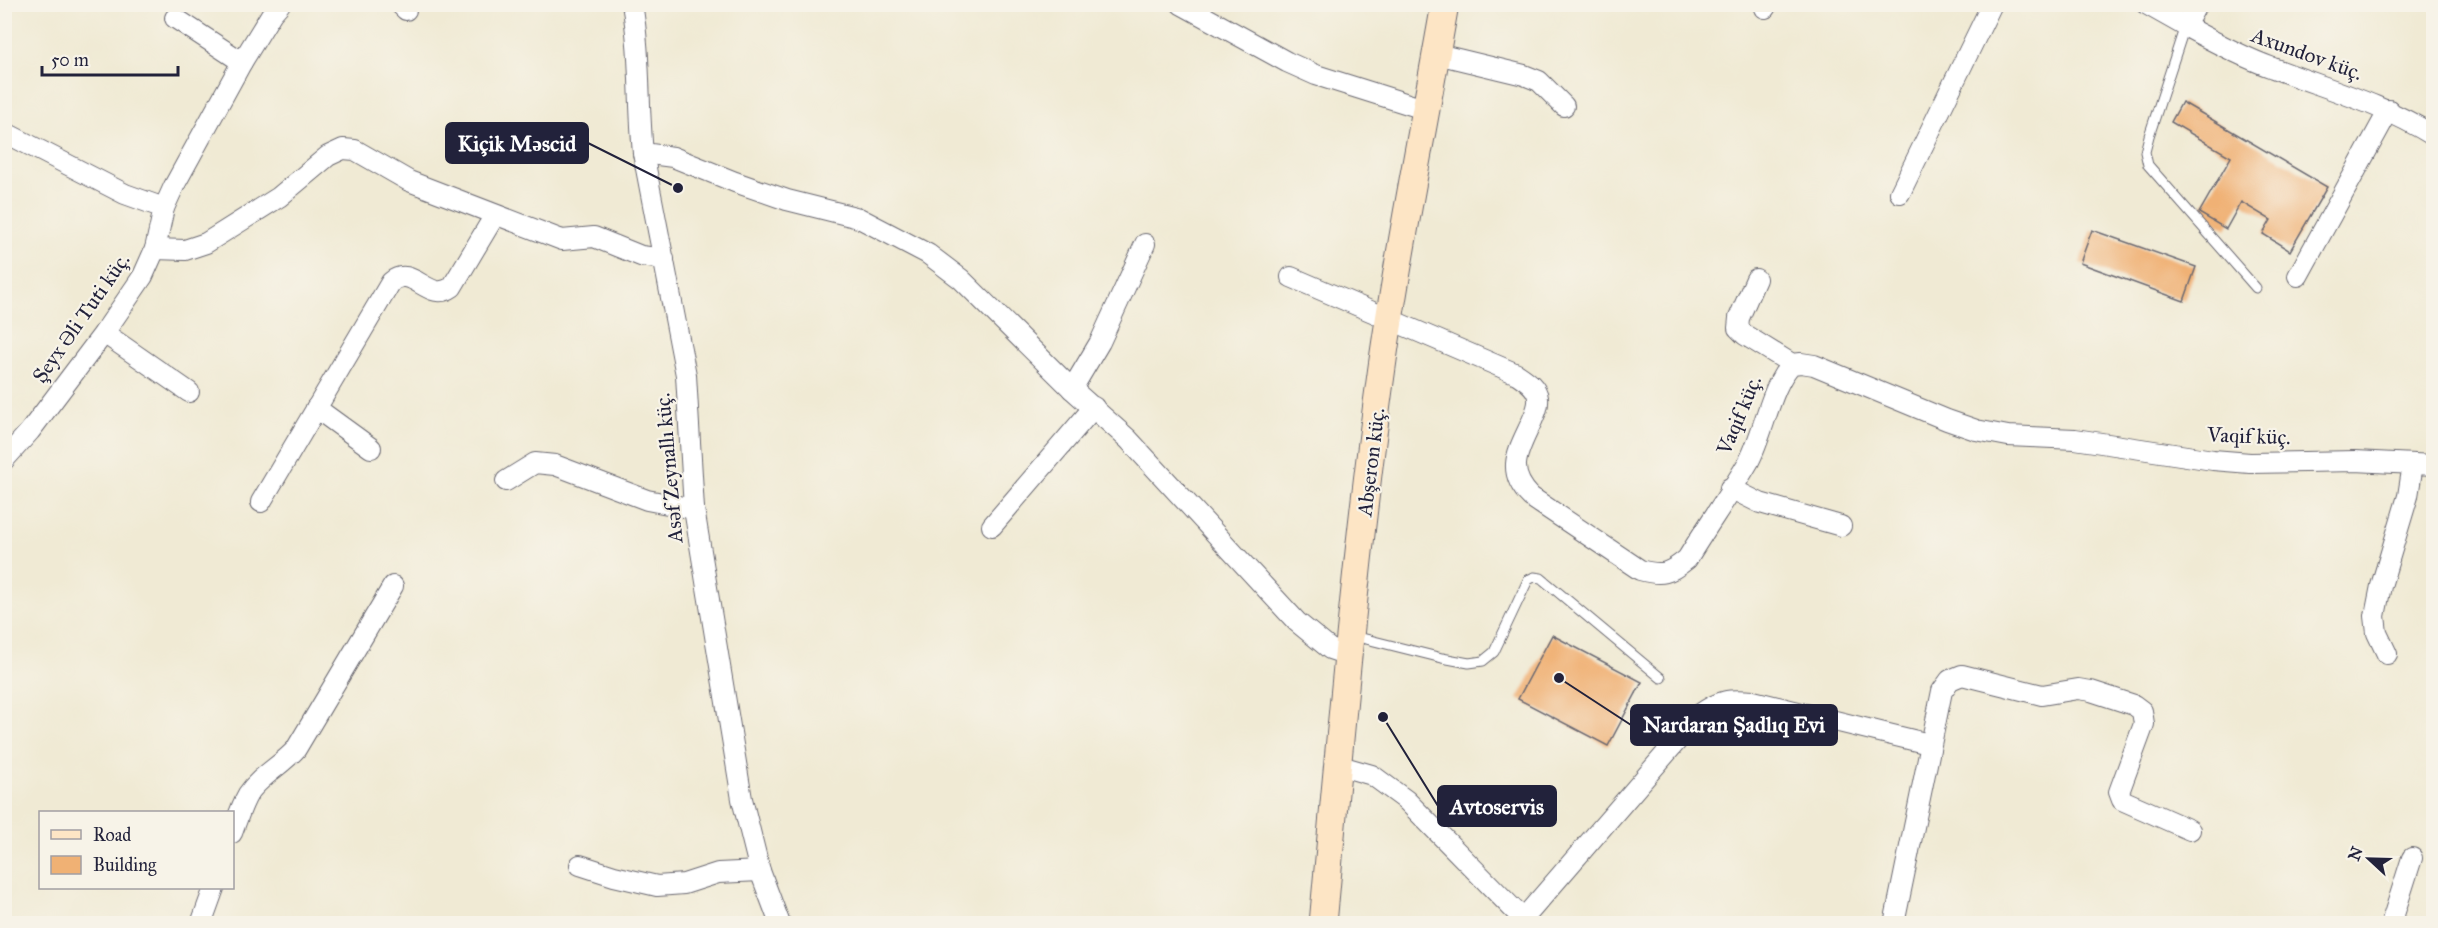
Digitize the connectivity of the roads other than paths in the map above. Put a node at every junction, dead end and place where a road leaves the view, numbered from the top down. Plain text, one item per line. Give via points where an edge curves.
1 (280, 4) edge
2 (632, 4) edge
3 (1182, 4) edge
4 (1445, 4) edge
5 (1992, 4) edge
6 (2146, 4) edge
7 (2197, 4) edge
8 (175, 18) dead end
9 (2185, 27) junction
10 (1437, 54) junction
11 (242, 62) junction
12 (1564, 106) dead end
13 (1427, 110) junction
14 (2389, 110) junction
15 (8, 134) dead end
16 (2433, 136) edge
17 (643, 153) junction
18 (1900, 193) dead end
19 (164, 208) junction
20 (495, 215) junction
21 (1145, 244) dead end
22 (155, 249) junction
23 (664, 260) junction
24 (2298, 276) dead end
25 (1291, 277) dead end
26 (1756, 279) dead end
27 (2256, 288) dead end
28 (1389, 318) junction
29 (104, 333) junction
30 (1792, 364) junction
31 (1072, 389) junction
32 (189, 392) dead end
33 (1094, 407) junction
34 (316, 408) junction
35 (371, 448) dead end
36 (4, 460) edge
37 (2413, 464) junction
38 (2433, 465) edge
39 (506, 481) dead end
40 (1730, 488) junction
41 (261, 502) dead end
42 (694, 509) junction
43 (992, 526) dead end
44 (1841, 526) dead end
45 (393, 586) dead end
46 (1349, 645) junction
47 (2387, 654) dead end
48 (1661, 678) dead end
49 (1929, 744) junction
50 (1337, 765) junction
51 (234, 828) edge
52 (2190, 830) dead end
53 (2412, 858) dead end
54 (580, 866) dead end
55 (760, 871) junction
56 (214, 889) edge
57 (1526, 921) edge
58 (201, 924) edge
59 (780, 924) edge
60 (1323, 924) edge
61 (1894, 924) edge
62 (2391, 924) edge

1 - 11 street, Şeyx Əli Tuti küç.
2 - 17 street, Asəf Zeynallı küç.
3 - 13 street via 1316,75
4 - 10 main road, Abşeron küç.
5 - 18 street
6 - 9 street, Axundov küç.
7 - 9 street
8 - 11 street
9 - 14 street, Axundov küç. via 2272,68
9 - 27 lane via 2149,136 2145,152 2148,165
10 - 12 street via 1539,81
10 - 13 main road, Abşeron küç.
11 - 19 street, Şeyx Əli Tuti küç.
13 - 28 main road, Abşeron küç.
14 - 16 street, Axundov küç.
14 - 24 street
15 - 19 street via 125,194
17 - 23 street, Asəf Zeynallı küç.
17 - 31 street via 673,156 787,200 859,218 928,254 961,279
19 - 22 street, Şeyx Əli Tuti küç.
20 - 22 street via 409,182 355,150 343,148 279,197 206,243 185,250
20 - 23 street via 562,240 594,237 640,256
20 - 34 street via 446,292 439,293 404,275 391,282
21 - 31 street via 1100,342
22 - 29 street, Şeyx Əli Tuti küç. via 143,276
23 - 42 street, Asəf Zeynallı küç. via 686,375
25 - 28 street
26 - 30 street via 1738,328
28 - 40 street, Vaqif küç. via 1532,384 1538,397 1537,410 1515,463 1521,486 1531,497 1640,570 1656,574 1672,571 1687,559
28 - 46 main road, Abşeron küç.
29 - 32 street
29 - 36 street, Şeyx Əli Tuti küç.
30 - 37 street, Vaqif küç. via 1814,365 1947,420 2008,436 2075,439 2250,463
30 - 40 street, Vaqif küç. via 1780,380 1760,437
31 - 33 street
33 - 43 street
33 - 46 street via 1297,622 1330,649
34 - 35 street
34 - 41 street
37 - 38 street, Vaqif küç.
37 - 47 street via 2375,616 2377,633
39 - 42 street via 535,463 555,465 647,500
40 - 44 street via 1760,502
42 - 55 street, Asəf Zeynallı küç. via 742,799
45 - 51 street via 296,749 249,794
46 - 48 lane via 1469,663 1483,661 1494,652 1528,580 1534,577 1541,578
46 - 50 main road, Abşeron küç.
49 - 52 street via 1942,691 1950,680 1962,675 2043,695 2078,689 2091,691 2134,705 2142,711 2144,724 2120,792 2122,800
49 - 57 street via 1753,701 1731,699 1716,703 1700,714
49 - 61 street
50 - 57 street via 1372,775 1406,800
50 - 60 main road, Abşeron küç.
53 - 62 street
54 - 55 street via 657,885 684,884 718,873
55 - 59 street, Asəf Zeynallı küç.
56 - 58 street

